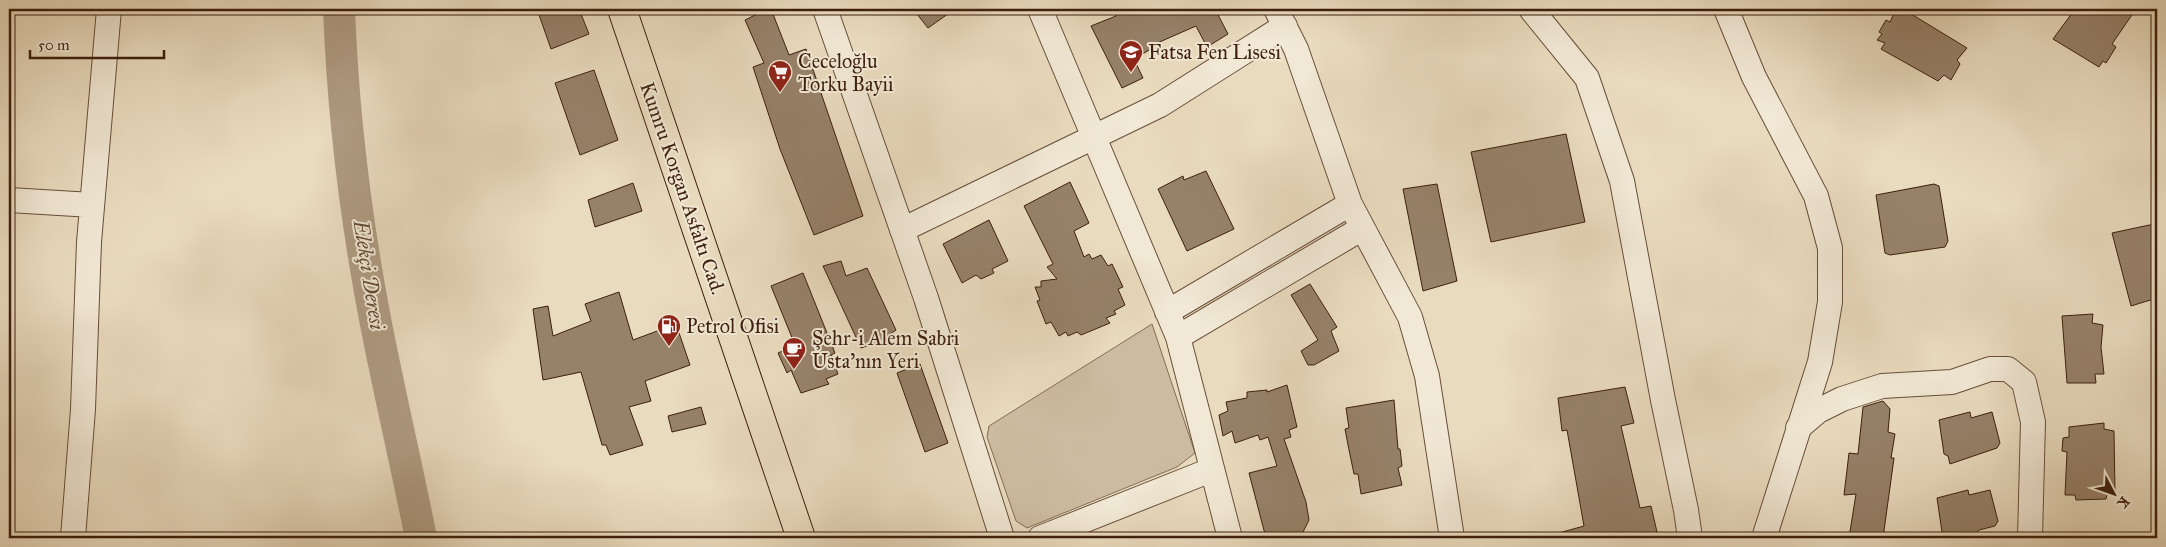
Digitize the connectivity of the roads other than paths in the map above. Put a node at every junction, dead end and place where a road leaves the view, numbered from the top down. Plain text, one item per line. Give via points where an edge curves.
1 (108, 9) edge
2 (622, 9) edge
3 (824, 9) edge
4 (1040, 9) edge
5 (1530, 9) edge
6 (1726, 9) edge
7 (1281, 17) edge
8 (1094, 137) junction
9 (9, 200) edge
10 (1350, 204) junction
11 (92, 205) junction
12 (1361, 228) junction
13 (902, 230) junction
14 (1167, 312) junction
15 (1178, 338) junction
16 (1798, 428) junction
17 (1211, 470) junction
18 (73, 538) edge
19 (801, 538) edge
20 (1002, 538) edge
21 (1040, 538) edge
22 (1230, 538) edge
23 (1452, 538) edge
24 (1690, 538) edge
25 (1764, 538) edge
26 (2030, 538) edge

1 - 11 street
2 - 19 main road, Kumru Korgan Asfaltı Cad.
3 - 13 street
4 - 8 street
5 - 24 street via 1586,78 1622,181
6 - 16 street via 1754,77 1816,196 1830,248 1830,302 1820,362
7 - 8 street via 1160,105
7 - 10 street via 1296,49
8 - 13 street
8 - 14 street
9 - 11 street
10 - 12 street
10 - 14 street
11 - 18 street via 83,409
12 - 15 street
12 - 23 street via 1412,326 1427,376
13 - 20 street
14 - 15 street
15 - 17 street
16 - 25 street
16 - 26 street via 1818,411 1882,386 1952,382 1990,369 2008,369 2024,382 2033,422
17 - 21 street
17 - 22 street

